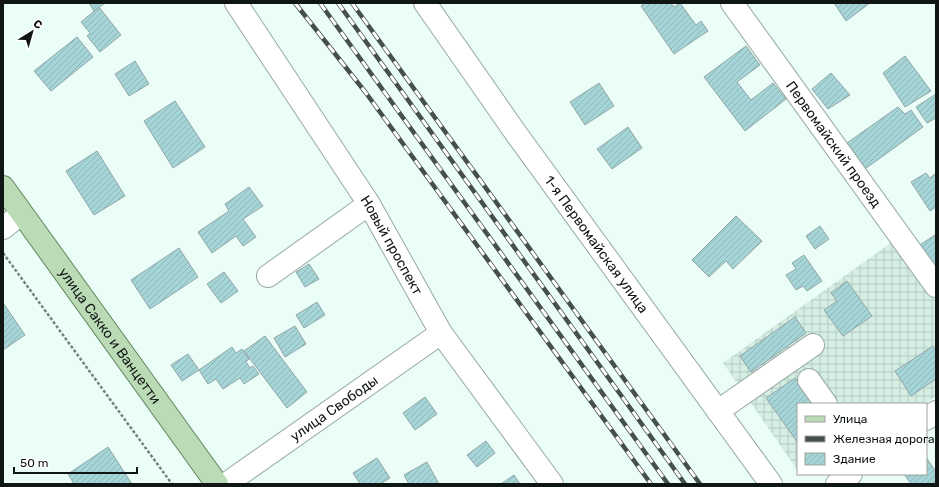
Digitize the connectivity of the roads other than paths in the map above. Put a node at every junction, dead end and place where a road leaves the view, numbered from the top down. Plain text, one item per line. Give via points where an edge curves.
1 (236, 3) edge
2 (425, 3) edge
3 (732, 3) edge
4 (3, 187) edge
5 (369, 204) junction
6 (21, 214) junction
7 (3, 228) edge
8 (268, 276) dead end
9 (936, 286) edge
10 (441, 333) junction
11 (813, 345) dead end
12 (809, 380) dead end
13 (825, 403) edge
14 (718, 411) junction
15 (936, 412) edge
16 (927, 418) edge
17 (850, 475) edge
18 (217, 484) edge
19 (226, 484) edge
20 (552, 484) edge
21 (770, 484) edge
22 (837, 484) edge

1 - 5 street, Новый проспект
2 - 14 street, 1-я Первомайская улица via 515,132
3 - 9 street, Первомайский проезд
4 - 6 main road, улица Сакко и Ванцетти
5 - 8 street
5 - 10 street, Новый проспект
6 - 7 street
6 - 18 main road, улица Сакко и Ванцетти
10 - 19 street, улица Свободы
10 - 20 street, Новый проспект
11 - 14 street
12 - 13 street
14 - 21 street, 1-я Первомайская улица
15 - 16 street
17 - 22 street

